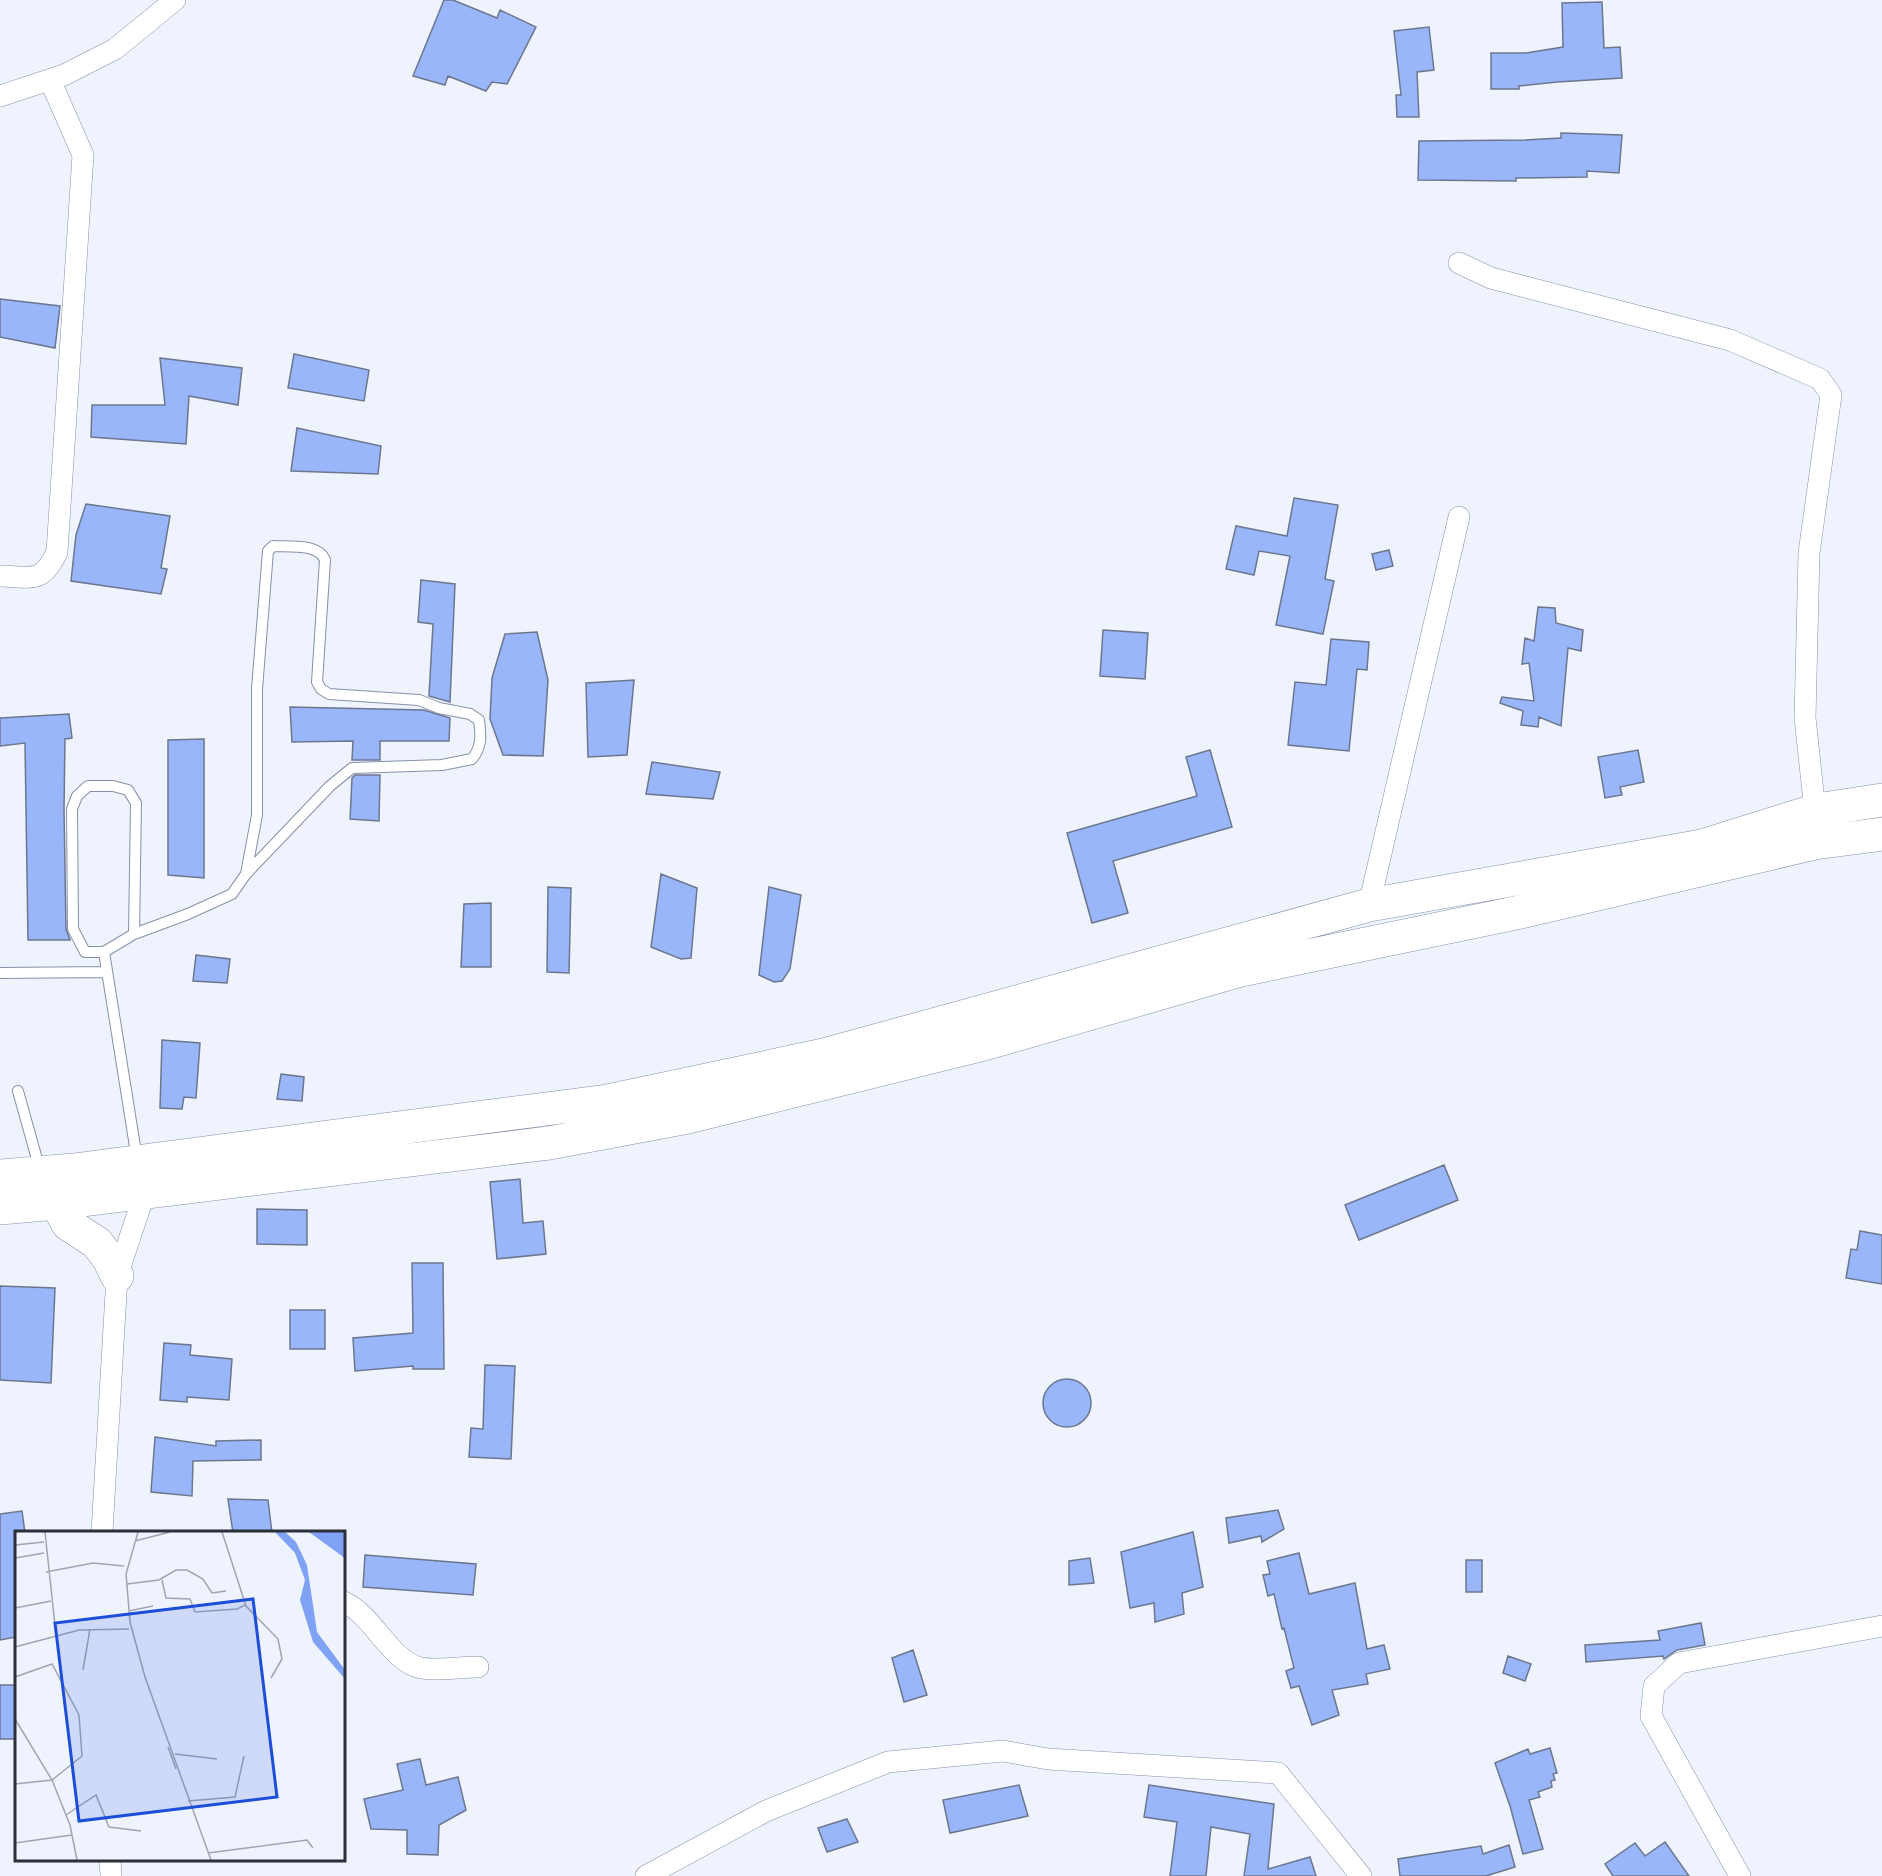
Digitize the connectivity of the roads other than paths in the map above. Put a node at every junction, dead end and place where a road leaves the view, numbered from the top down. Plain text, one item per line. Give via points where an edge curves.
1 (175, 0) edge
2 (50, 80) junction
3 (0, 96) edge
4 (1459, 263) dead end
5 (1459, 516) dead end
6 (0, 576) edge
7 (1882, 800) edge
8 (1817, 810) junction
9 (1882, 834) edge
10 (1815, 843) junction
11 (246, 874) junction
12 (1369, 905) junction
13 (134, 934) junction
14 (104, 952) junction
15 (105, 972) junction
16 (0, 973) edge
17 (18, 1091) dead end
18 (41, 1173) junction
19 (0, 1176) edge
20 (141, 1177) junction
21 (57, 1203) junction
22 (0, 1208) edge
23 (117, 1276) junction
24 (102, 1531) edge
25 (345, 1603) edge
26 (1882, 1626) edge
27 (478, 1667) dead end
28 (110, 1861) edge
29 (111, 1876) edge
30 (646, 1876) edge
31 (1360, 1876) edge
32 (1740, 1876) edge

1 - 2 street via 115,49
2 - 3 street
2 - 6 street via 82,155 83,180 57,552 49,570 35,577
4 - 8 street via 1491,278 1730,340 1820,379 1831,396 1809,553 1805,718
5 - 12 street
7 - 8 main road
8 - 10 street
8 - 12 main road via 1702,846
9 - 10 main road
10 - 20 main road via 1525,911 1241,970 984,1044 688,1118 549,1143
11 - 11 lane via 257,815 257,689 268,551 273,546 315,549 325,560 317,682 321,689 329,694 420,700 470,714 479,720 481,737 472,759 442,765 352,768
11 - 13 lane via 232,894
12 - 20 main road via 824,1055 608,1101
13 - 14 lane
13 - 14 lane via 136,803 128,790 88,786 77,796 72,809 73,929 85,952
14 - 15 lane
15 - 16 lane
15 - 20 lane
17 - 18 lane
18 - 19 main road
18 - 20 main road
20 - 21 main road
20 - 23 street
21 - 22 main road
21 - 23 main road via 68,1224 97,1243
23 - 24 street
25 - 27 street via 367,1618 408,1662 422,1668
26 - 32 street via 1679,1663 1654,1686 1651,1716
28 - 29 street
30 - 31 street via 766,1811 888,1762 1003,1751 1048,1759 1278,1773

